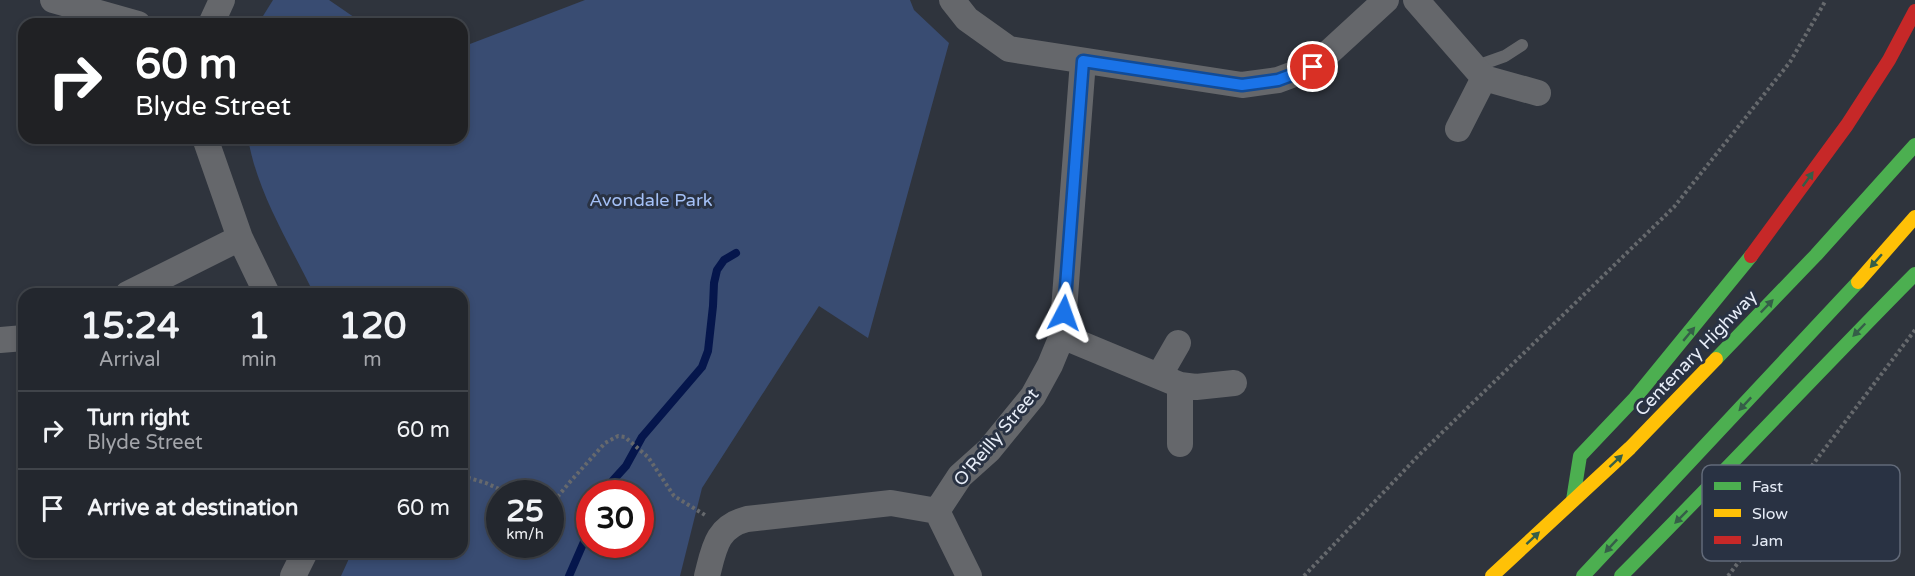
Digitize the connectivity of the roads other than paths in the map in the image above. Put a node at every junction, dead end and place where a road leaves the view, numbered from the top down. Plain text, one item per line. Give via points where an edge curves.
1 (53, 0) edge
2 (222, 0) edge
3 (952, 0) edge
4 (1386, 0) edge
5 (1416, 0) edge
6 (1915, 11) edge
7 (117, 18) edge
8 (214, 18) edge
9 (1522, 45) dead end
10 (1083, 61) junction
11 (1479, 73) junction
12 (1538, 93) dead end
13 (1458, 129) dead end
14 (207, 144) edge
15 (1915, 145) edge
16 (1915, 217) edge
17 (240, 238) junction
18 (1915, 274) edge
19 (140, 288) edge
20 (264, 288) edge
21 (1062, 336) junction
22 (18, 338) edge
23 (0, 340) edge
24 (1178, 343) dead end
25 (1170, 381) junction
26 (1234, 383) dead end
27 (1180, 444) dead end
28 (1732, 465) edge
29 (1702, 495) edge
30 (1573, 500) junction
31 (937, 511) junction
32 (302, 558) edge
33 (293, 576) edge
34 (707, 576) edge
35 (969, 576) edge
36 (1492, 576) edge
37 (1583, 576) edge
38 (1621, 576) edge

1 - 7 street
2 - 8 street
3 - 10 street via 967,20 1009,49
4 - 10 street via 1313,67 1278,80 1242,85
5 - 11 street
30 -> 6 highway via 1581,456 1735,279 1847,125
9 - 11 lane
10 - 21 street, O'Reilly Street
11 - 12 street
11 - 13 street
14 - 17 street
30 -> 15 highway, Centenary Highway via 1646,432
16 -> 37 highway
17 - 19 street
17 - 20 street
18 -> 28 highway
21 - 25 street
21 - 31 street, O'Reilly Street via 1033,396 989,450 960,476
22 - 23 street
24 - 25 street
25 - 26 street via 1196,387
25 - 27 street
29 -> 38 highway
36 -> 30 highway, Centenary Highway
31 - 34 street via 891,503 734,522 718,539
31 - 35 street
32 - 33 street

